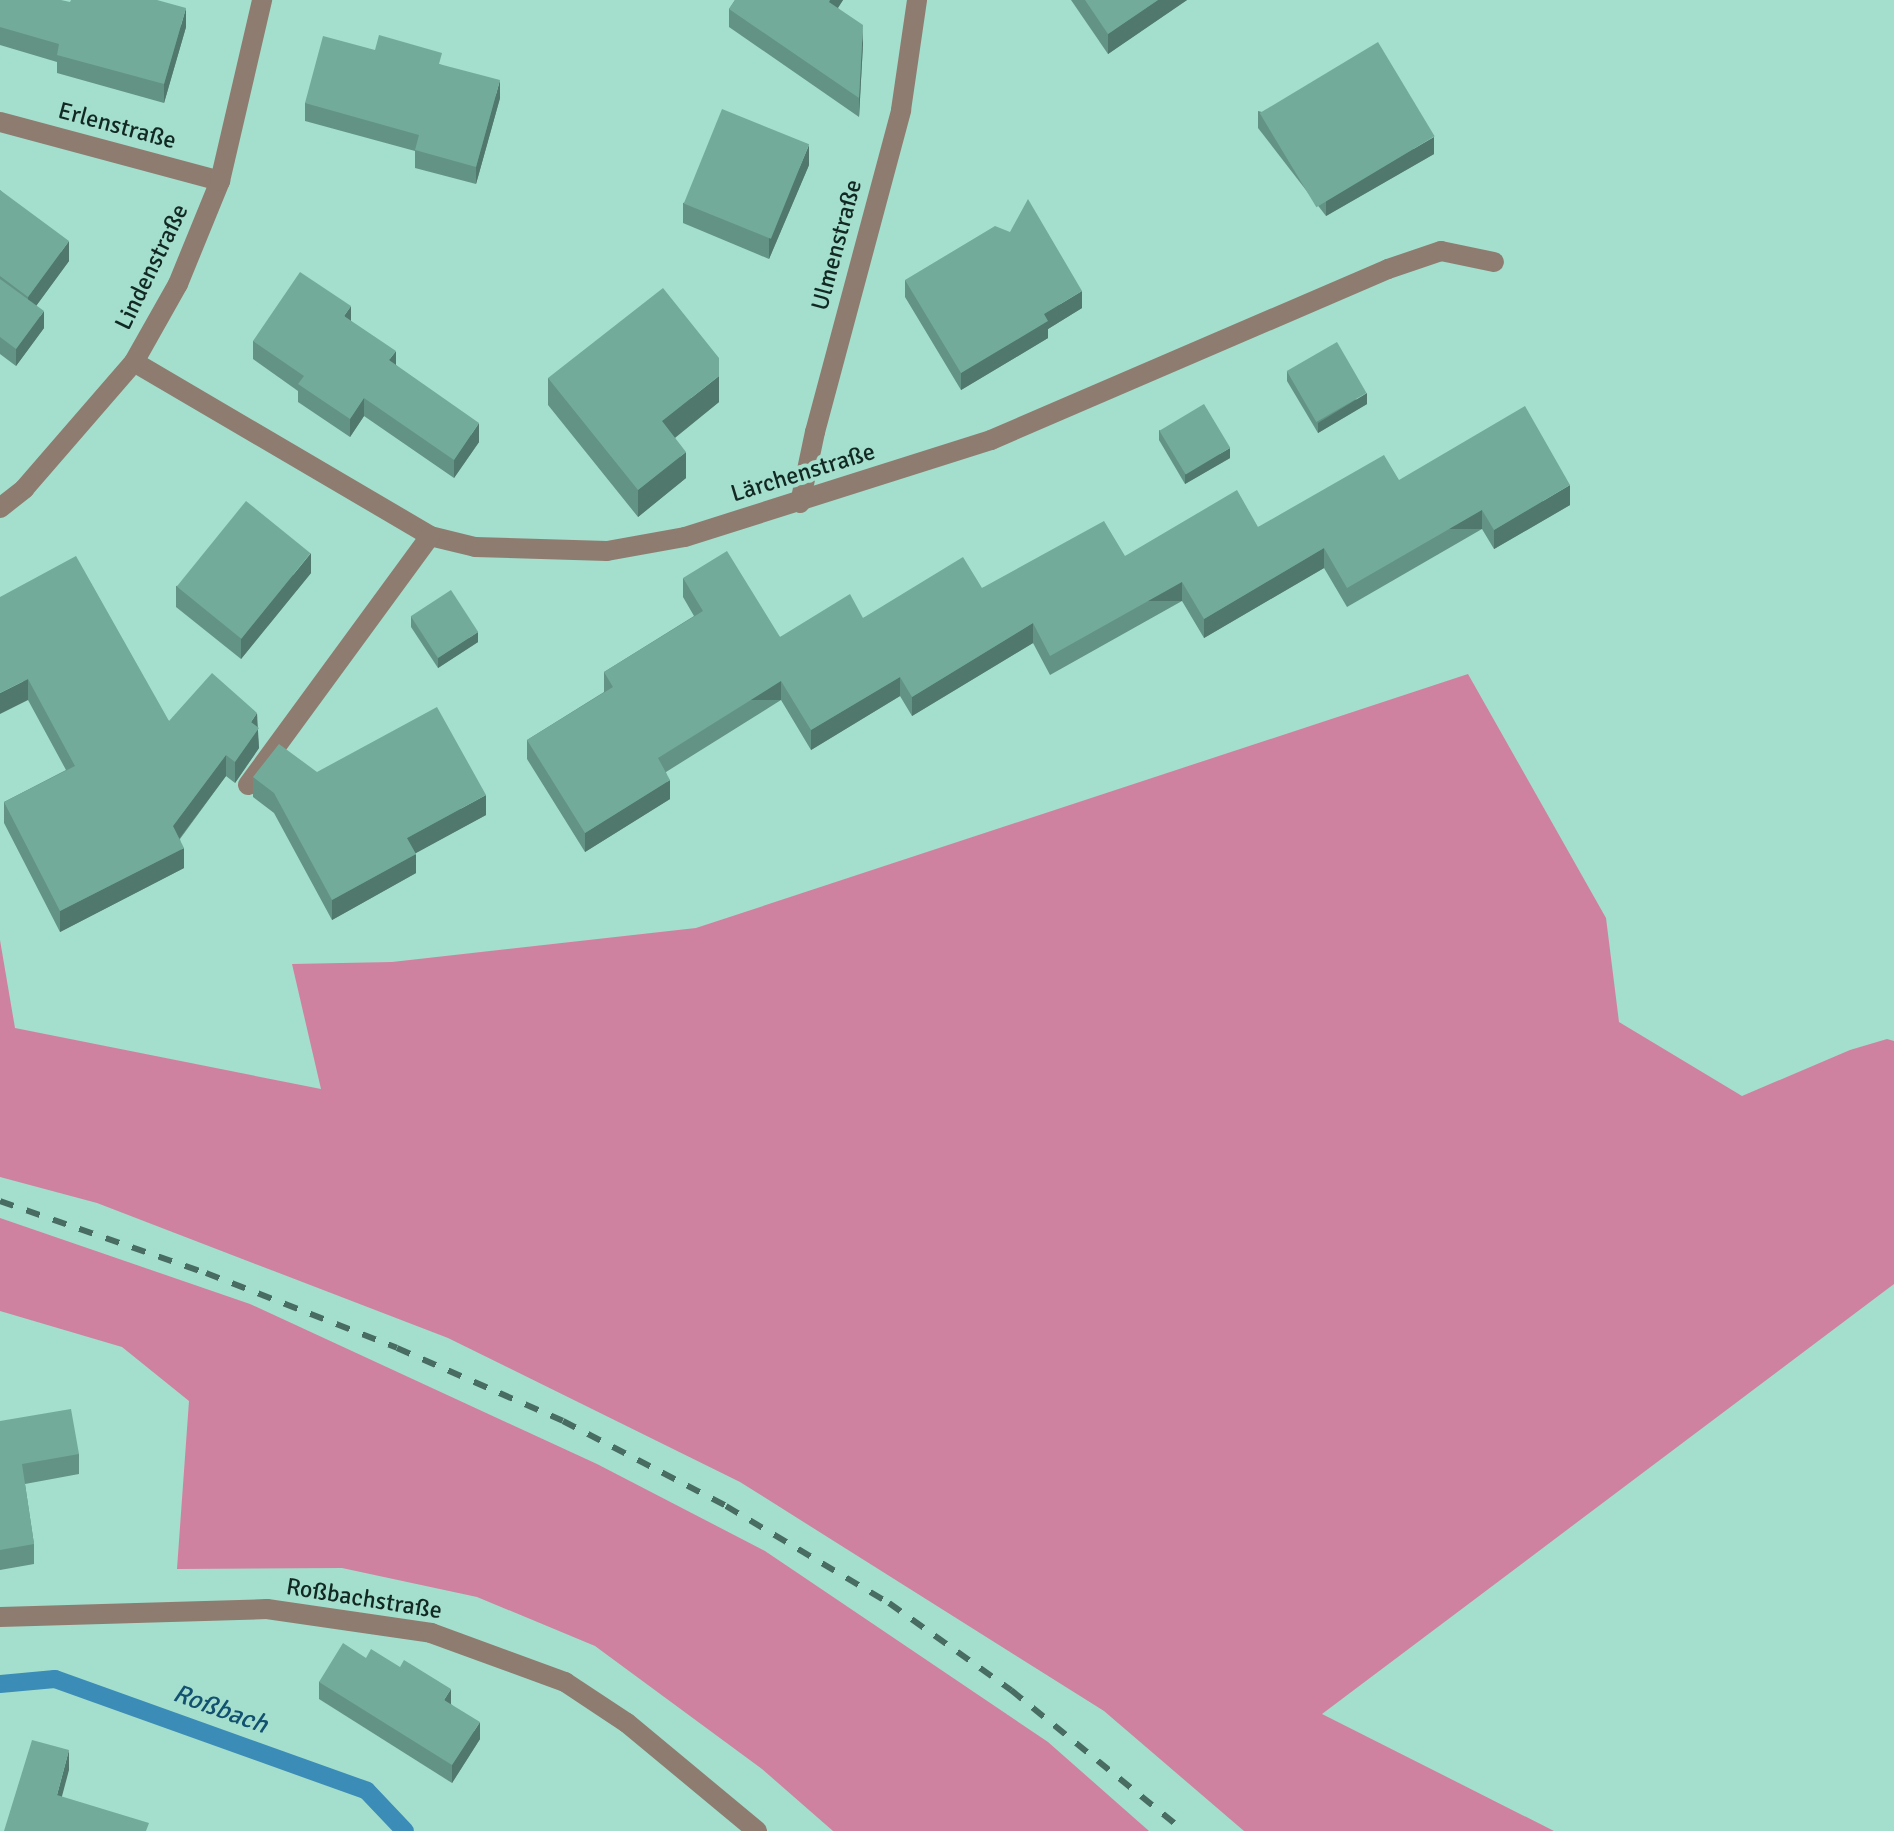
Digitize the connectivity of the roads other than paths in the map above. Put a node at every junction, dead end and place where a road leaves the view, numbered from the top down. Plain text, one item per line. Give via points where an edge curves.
1 (262, 0) edge
2 (917, 0) edge
3 (0, 122) edge
4 (220, 181) junction
5 (1494, 262) dead end
6 (134, 362) junction
7 (800, 503) junction
8 (0, 508) edge
9 (430, 536) junction
10 (248, 785) dead end
11 (0, 1617) edge
12 (757, 1831) edge

1 - 4 street, Lindenstraße
2 - 7 street, Ulmenstraße via 901,110
3 - 4 street, Erlenstraße
4 - 6 street, Lindenstraße via 178,284
5 - 7 street, Lärchenstraße via 1441,251 1388,269 991,440
6 - 8 street, Lindenstraße via 24,489
6 - 9 street, Lärchenstraße
7 - 9 street, Lärchenstraße via 685,537 607,551 475,547
9 - 10 street
11 - 12 street, Roßbachstraße via 267,1609 431,1633 565,1682 627,1723

